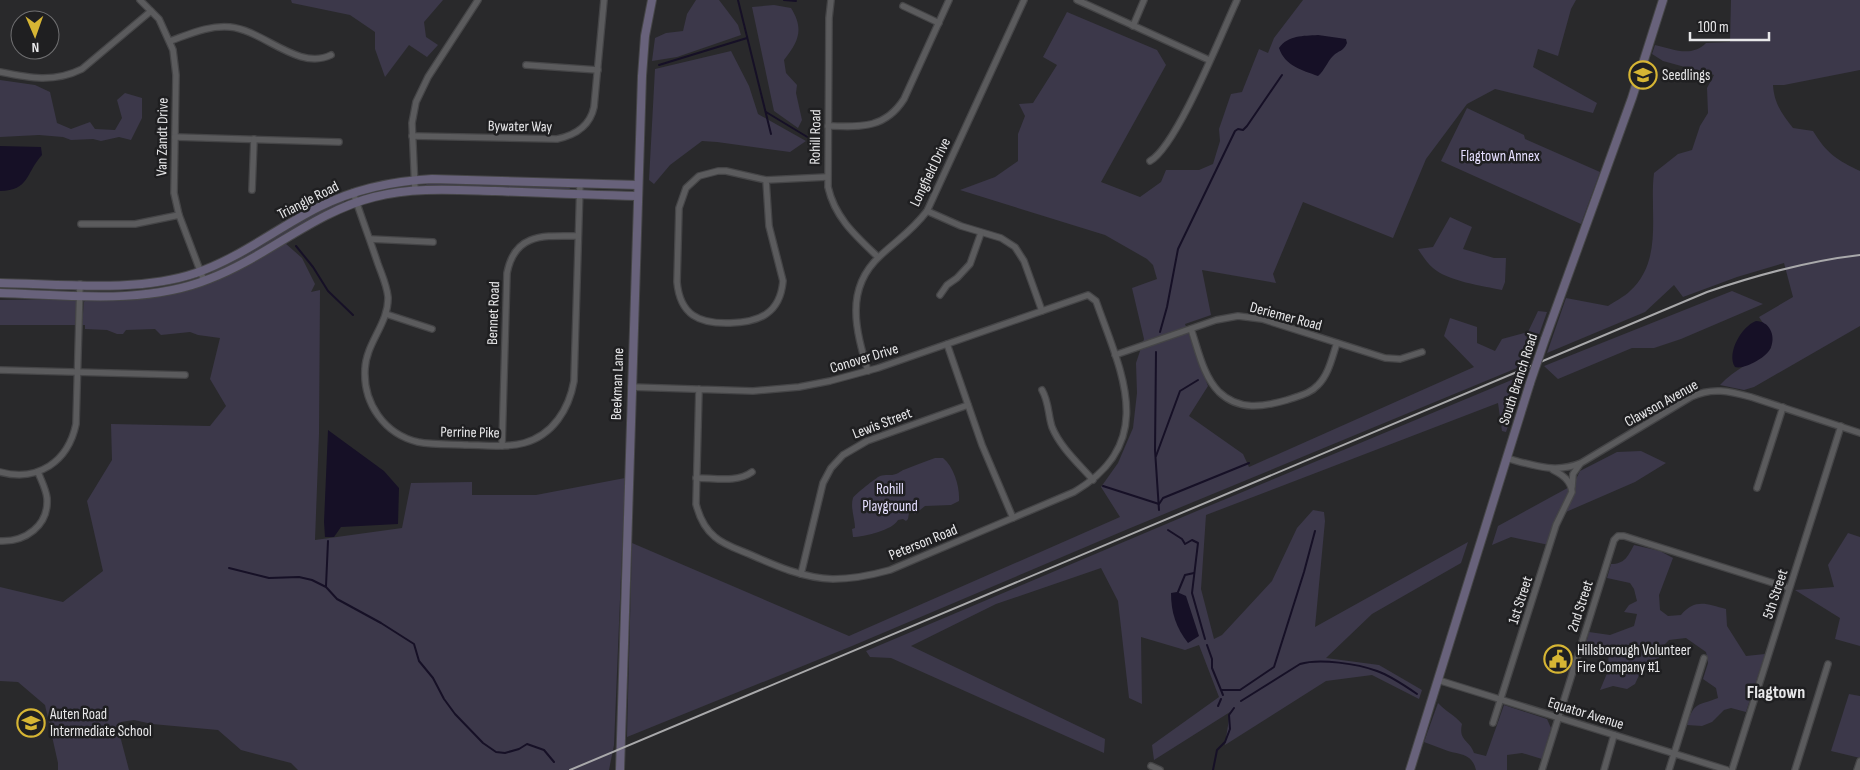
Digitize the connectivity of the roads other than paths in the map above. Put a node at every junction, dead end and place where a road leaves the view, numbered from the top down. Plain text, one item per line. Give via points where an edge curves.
1 (140, 0) edge
2 (478, 0) edge
3 (604, 0) edge
4 (652, 0) edge
5 (831, 0) edge
6 (949, 0) edge
7 (1024, 0) edge
8 (1077, 0) edge
9 (1144, 0) edge
10 (1237, 0) edge
11 (1663, 0) edge
12 (903, 6) dead end
13 (151, 11) junction
14 (939, 23) junction
15 (1133, 26) junction
16 (170, 41) junction
17 (331, 55) dead end
18 (1209, 60) junction
19 (526, 65) dead end
20 (598, 70) junction
21 (0, 72) edge
22 (828, 126) junction
23 (412, 136) junction
24 (175, 137) junction
25 (254, 139) junction
26 (339, 142) dead end
27 (1150, 161) dead end
28 (827, 178) junction
29 (414, 180) junction
30 (766, 180) junction
31 (580, 184) junction
32 (638, 186) junction
33 (252, 190) dead end
34 (415, 190) junction
35 (353, 192) junction
36 (580, 194) junction
37 (638, 196) junction
38 (356, 202) junction
39 (927, 211) junction
40 (179, 215) junction
41 (81, 224) dead end
42 (981, 233) junction
43 (578, 236) junction
44 (370, 238) junction
45 (433, 242) dead end
46 (878, 258) junction
47 (200, 272) junction
48 (204, 281) junction
49 (0, 283) edge
50 (80, 284) junction
51 (0, 293) edge
52 (80, 295) junction
53 (940, 295) dead end
54 (1093, 298) joint
55 (1042, 311) junction
56 (386, 314) junction
57 (1190, 329) junction
58 (432, 330) dead end
59 (1337, 343) junction
60 (947, 344) junction
61 (1422, 352) dead end
62 (1115, 355) junction
63 (0, 370) edge
64 (868, 371) junction
65 (78, 372) junction
66 (185, 375) dead end
67 (631, 387) junction
68 (699, 389) junction
69 (1042, 390) dead end
70 (968, 405) junction
71 (1783, 407) junction
72 (1841, 426) junction
73 (1860, 433) edge
74 (502, 446) junction
75 (1506, 458) junction
76 (1581, 463) junction
77 (1552, 469) junction
78 (0, 472) edge
79 (38, 472) junction
80 (752, 472) dead end
81 (696, 478) junction
82 (1093, 480) junction
83 (1572, 486) junction
84 (1758, 488) dead end
85 (1013, 518) junction
86 (0, 541) edge
87 (801, 574) junction
88 (1789, 588) junction
89 (1704, 658) dead end
90 (1828, 664) dead end
91 (1438, 680) junction
92 (1501, 700) junction
93 (1558, 717) junction
94 (1493, 723) dead end
95 (1614, 735) junction
96 (1675, 754) junction
97 (1860, 761) edge
98 (1151, 766) dead end
99 (620, 770) edge
100 (1160, 770) edge
101 (1410, 770) edge
102 (1542, 770) edge
103 (1604, 770) edge
104 (1669, 770) edge
105 (1727, 770) edge
106 (1732, 770) edge
107 (1795, 770) edge
108 (1857, 770) edge

1 - 13 street, Van Zandt Drive
2 - 23 street via 420,91 413,112
3 - 20 street, Bywater Way
4 - 32 street, Beekman Lane via 643,61
5 - 22 street, Rohill Road
6 - 14 street
7 - 39 street, Longfield Drive
8 - 15 street
9 - 15 street
10 - 18 street
11 - 75 street, South Branch Road, bridge
12 - 14 street
13 - 16 street, Van Zandt Drive
13 - 21 street via 72,74 41,79
14 - 22 street via 904,99 894,112 871,125
15 - 18 street
16 - 17 street via 202,29 228,26 248,31 310,59
16 - 24 street, Van Zandt Drive via 176,75
18 - 27 street via 1194,95 1162,151
19 - 20 street
20 - 23 street, Bywater Way via 592,112 580,130 566,138
22 - 28 street, Rohill Road
23 - 29 street
24 - 25 street
24 - 40 street, Van Zandt Drive via 174,193
25 - 26 street
25 - 33 street
28 - 30 street
28 - 46 street, Rohill Road via 838,215
29 - 31 street, Triangle Road
29 - 34 street
29 - 35 street, Triangle Road
30 - 30 street via 726,171 708,172 693,181 682,197 678,292 686,308 704,322 752,321 777,304 783,281 768,226
31 - 32 street, Triangle Road
31 - 36 street, Perrine Pike
32 - 37 street, Beekman Lane
34 - 36 street, Triangle Road
34 - 38 street, Triangle Road
35 - 38 street, Perrine Pike
35 - 47 street, Triangle Road via 318,207 233,257
36 - 37 street, Triangle Road
36 - 43 street, Perrine Pike
37 - 67 street, Beekman Lane
38 - 44 street, Perrine Pike
38 - 48 street, Triangle Road
39 - 42 street
39 - 46 street, Longfield Drive via 908,234
40 - 41 street via 135,224
40 - 47 street, Van Zandt Drive
42 - 53 street via 970,264
42 - 55 street via 1009,242 1020,253
43 - 74 street, Perrine Pike via 574,381 570,399 559,420 545,433 529,442
43 - 74 street, Bennet Road via 533,238 521,245 511,258 507,273
44 - 45 street
44 - 56 street, Perrine Pike via 388,296
46 - 64 street, Longfield Drive via 861,285 855,309 857,332
47 - 48 street, Van Zandt Drive
47 - 50 street, Triangle Road via 142,284
48 - 52 street, Triangle Road via 146,294
49 - 50 street, Triangle Road
50 - 52 street
51 - 52 street, Triangle Road
52 - 65 street
54 - 55 street, Conover Drive via 1084,296
54 - 62 street, Peterson Road
55 - 60 street, Conover Drive
56 - 58 street
56 - 74 street, Perrine Pike via 364,367 366,391 385,424 418,442
57 - 59 street, Deriemer Road via 1227,317 1250,317
57 - 59 street via 1212,384 1234,402 1250,406 1270,405 1310,392 1323,379
57 - 62 street, Deriemer Road
59 - 61 street, Deriemer Road via 1392,359
60 - 64 street, Conover Drive
60 - 70 street
62 - 82 street, Peterson Road via 1127,398 1126,424 1112,458
63 - 65 street
64 - 68 street, Conover Drive via 782,389
65 - 66 street
65 - 79 street via 76,424 71,441 56,461
67 - 68 street, Conover Drive
67 - 99 street, Beekman Lane
68 - 81 street, Peterson Road
69 - 82 street via 1056,435
70 - 85 street
70 - 87 street, Lewis Street via 858,445 837,461 823,483
71 - 72 street, Clawson Avenue
71 - 76 street, Clawson Avenue via 1727,391 1701,392
71 - 84 street
72 - 73 street, Clawson Avenue
72 - 88 street, 5th Street
75 - 77 street, Clawson Avenue
75 - 91 street, South Branch Road
76 - 77 street, Clawson Avenue
76 - 83 street, 1st Street via 1573,474
77 - 83 street
78 - 79 street
79 - 86 street via 47,497 41,522 28,536
80 - 81 street via 736,479
81 - 87 street, Peterson Road via 698,512 714,536 730,546
82 - 85 street, Peterson Road via 1074,492
83 - 92 street, 1st Street via 1571,498 1556,525
85 - 87 street, Peterson Road via 878,573 834,579
88 - 93 street, 2nd Street via 1618,536 1614,540
88 - 106 street, 5th Street
89 - 96 street
90 - 107 street
91 - 92 street, Equator Avenue
91 - 101 street, South Branch Road
92 - 93 street, Equator Avenue
92 - 94 street, 1st Street
93 - 95 street, Equator Avenue
93 - 102 street, 2nd Street
95 - 96 street, Equator Avenue
95 - 103 street
96 - 104 street
96 - 105 street, Equator Avenue
97 - 108 street
98 - 100 street

